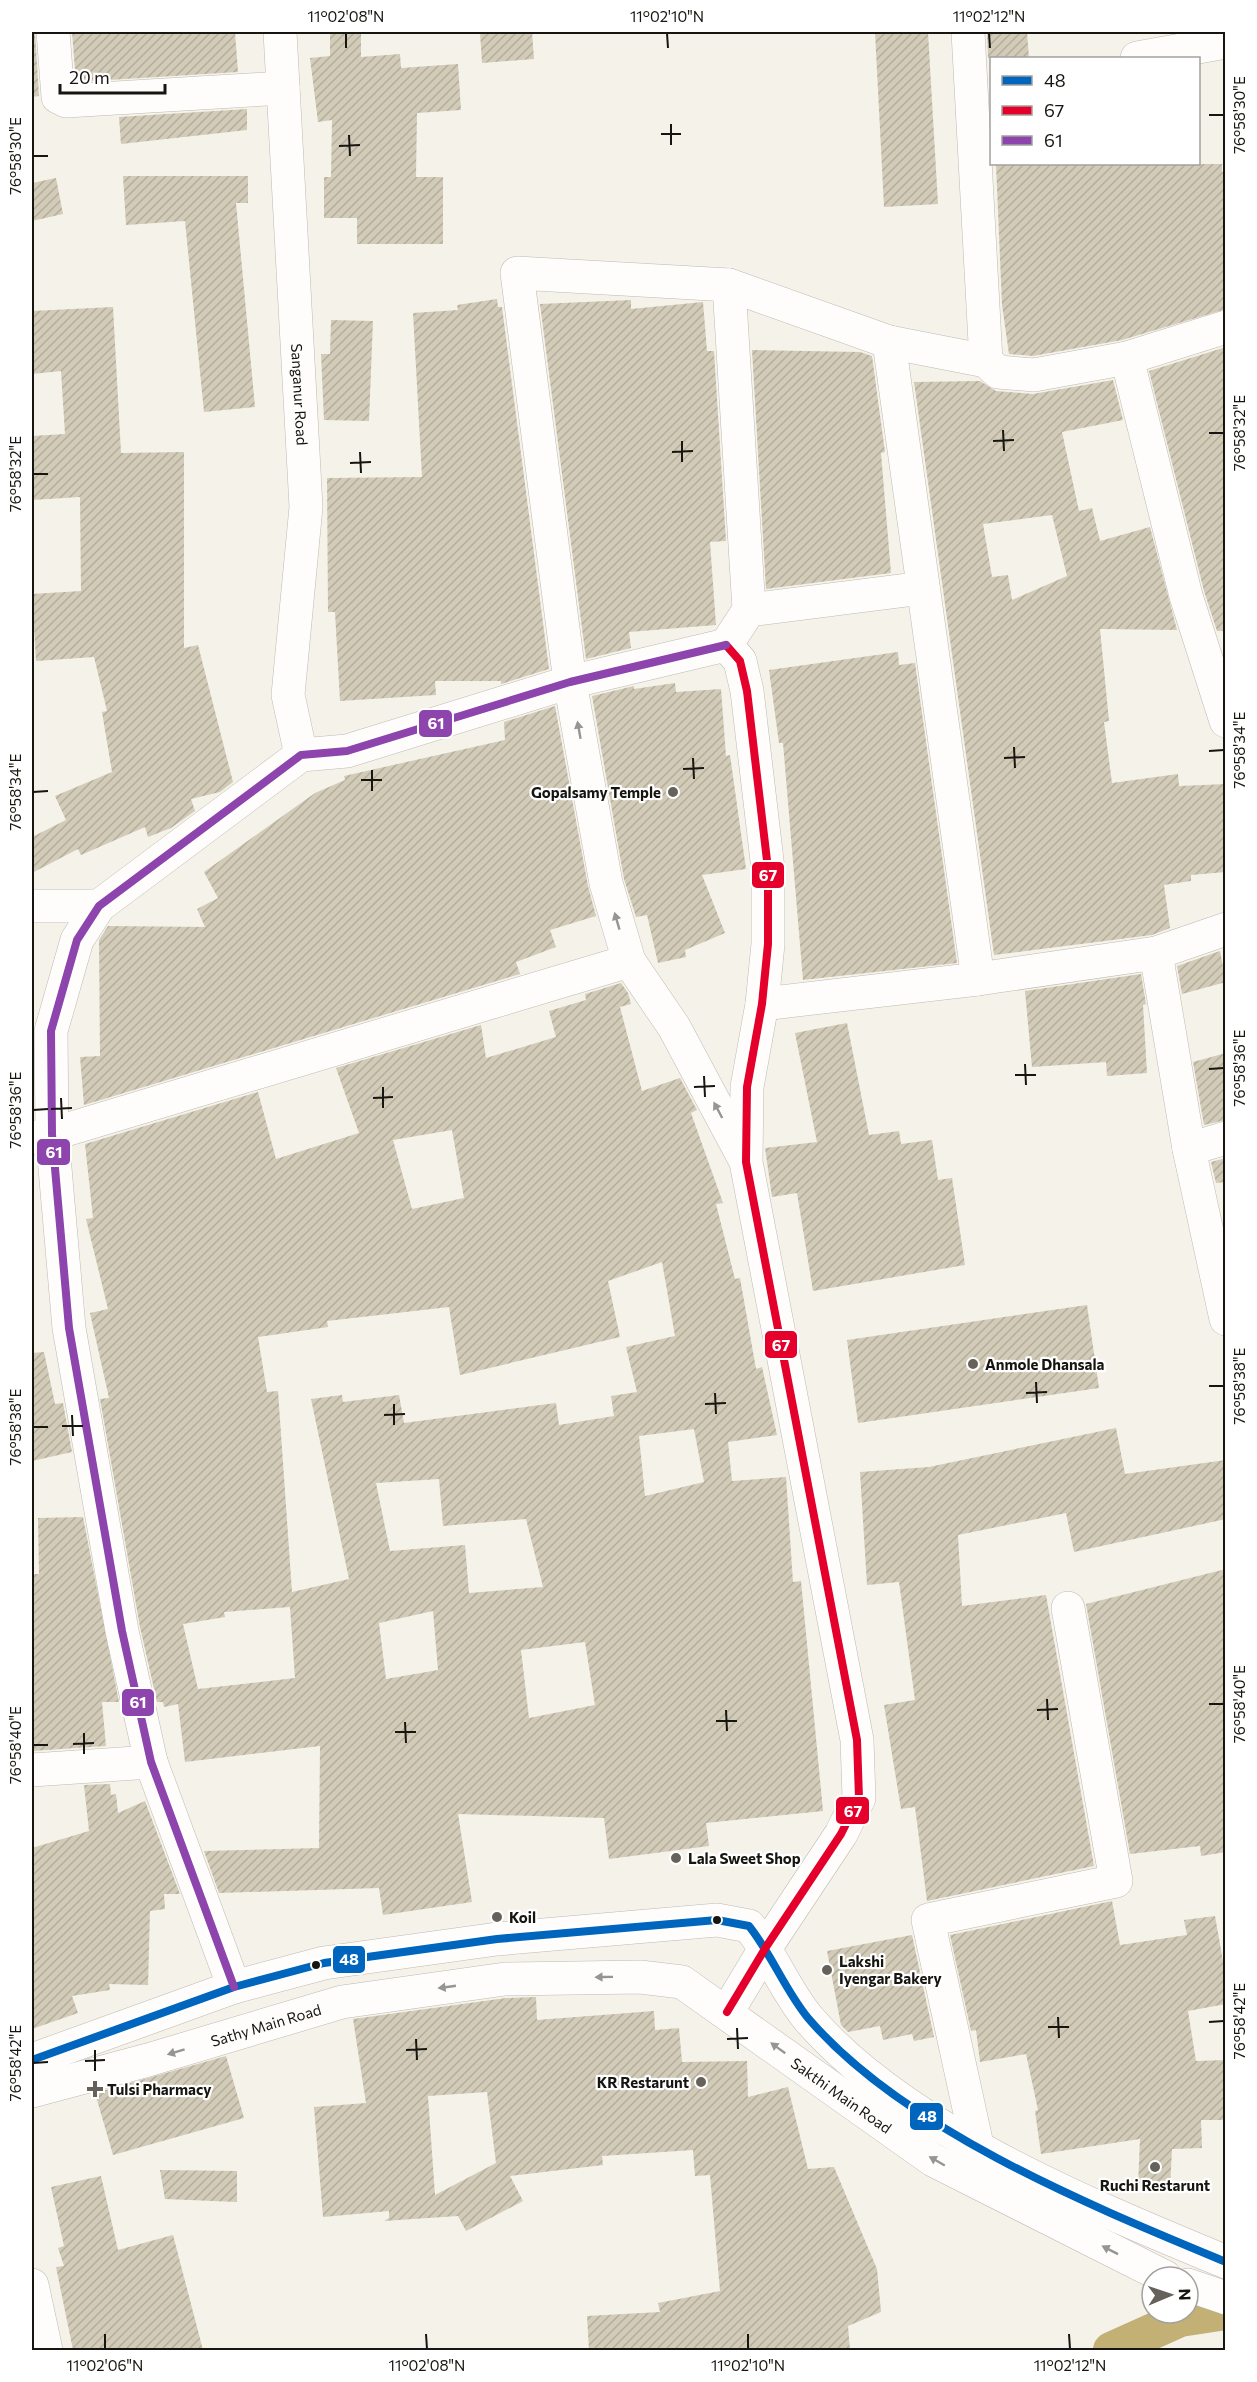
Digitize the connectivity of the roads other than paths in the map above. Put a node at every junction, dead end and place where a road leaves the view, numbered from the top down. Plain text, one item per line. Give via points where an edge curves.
1 (53, 32) edge
2 (279, 32) edge
3 (968, 32) edge
4 (1226, 42) edge
5 (1143, 57) edge
6 (283, 88) junction
7 (981, 88) edge
8 (729, 285) junction
9 (1226, 327) edge
10 (889, 342) junction
11 (1128, 358) junction
12 (986, 361) junction
13 (923, 588) junction
14 (749, 610) junction
15 (726, 645) junction
16 (570, 682) junction
17 (1226, 721) edge
18 (301, 755) junction
19 (33, 906) edge
20 (99, 906) junction
21 (1226, 929) edge
22 (1156, 953) junction
23 (629, 961) junction
24 (978, 979) junction
25 (762, 1004) junction
26 (42, 1136) edge
27 (1226, 1138) edge
28 (1189, 1149) junction
29 (746, 1162) junction
30 (1226, 1319) edge
31 (1068, 1608) dead end
32 (151, 1762) junction
33 (32, 1770) edge
34 (766, 1947) junction
35 (505, 1979) joint
36 (234, 1987) junction
37 (727, 2012) junction
38 (32, 2060) edge
39 (32, 2091) edge
40 (977, 2145) junction
41 (1217, 2252) edge
42 (1144, 2265) edge
43 (32, 2285) edge
44 (1200, 2289) edge
45 (1226, 2298) edge
46 (46, 2350) edge

1 - 6 main road via 58,97 66,101
2 - 6 main road, Sanganur Road
3 - 7 main road
4 - 5 main road
6 - 18 main road, Sanganur Road via 306,507 288,695
7 - 12 main road
8 - 10 main road
8 - 14 main road
8 - 16 main road via 517,273
9 - 11 main road
10 - 12 main road
10 - 13 main road
11 - 12 main road via 1034,375 998,372
11 - 17 main road via 1186,596
13 - 14 main road
13 - 24 main road
14 - 15 main road
15 - 16 main road
15 - 25 main road via 740,661 747,691 768,869 768,944
16 - 18 main road via 347,751
23 -> 16 main road via 606,883
18 - 20 main road
19 - 20 main road
20 - 26 main road via 77,940 51,1031
21 - 22 main road
22 - 24 main road
22 - 28 main road
23 - 26 main road
29 -> 23 main road via 674,1027
24 - 25 main road
25 - 29 main road via 747,1087
26 - 32 main road via 69,1328 122,1631
27 - 28 main road
28 - 30 main road
29 - 34 main road via 857,1740 859,1798 842,1834
31 - 40 main road via 1116,1881 928,1920
32 - 33 main road
32 - 36 main road
34 - 36 main road via 749,1926 717,1920 497,1939 324,1963
34 - 37 main road
34 - 40 main road via 807,2016 868,2075 928,2118
37 -> 35 main road, Sakthi Main Road via 682,1982 640,1977
35 -> 39 main road, Sathy Main Road via 342,2002
36 - 38 main road
42 -> 37 main road, Sakthi Main Road via 933,2160
40 - 41 main road via 1052,2187
43 - 46 main road
44 - 45 main road, Sakthi Main Road

